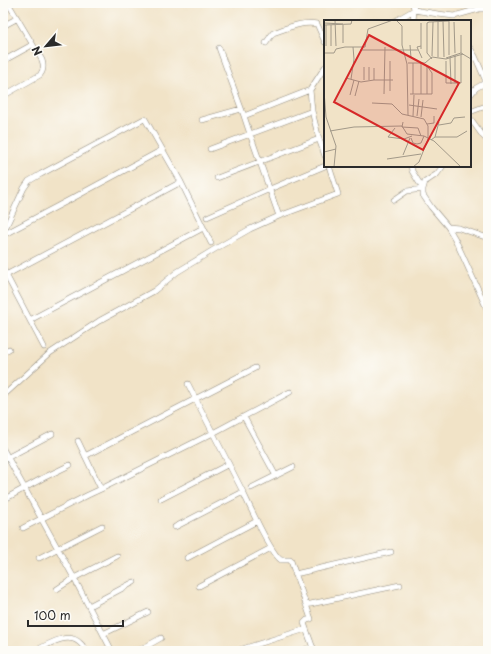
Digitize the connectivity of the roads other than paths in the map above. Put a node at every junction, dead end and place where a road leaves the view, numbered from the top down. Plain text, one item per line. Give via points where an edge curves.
1 (8, 3) edge
2 (413, 3) edge
3 (486, 3) edge
4 (488, 9) edge
5 (414, 10) junction
6 (16, 19) junction
7 (397, 20) edge
8 (412, 20) edge
9 (3, 26) edge
10 (324, 40) edge
11 (266, 43) dead end
12 (32, 45) junction
13 (219, 48) dead end
14 (471, 49) edge
15 (3, 62) edge
16 (324, 69) edge
17 (310, 90) junction
18 (471, 94) edge
19 (3, 96) edge
20 (488, 108) edge
21 (241, 109) junction
22 (312, 111) junction
23 (471, 112) edge
24 (244, 116) junction
25 (471, 119) edge
26 (202, 120) dead end
27 (250, 134) junction
28 (319, 140) junction
29 (488, 140) edge
30 (210, 149) dead end
31 (162, 150) junction
32 (324, 153) edge
33 (260, 161) junction
34 (324, 166) edge
35 (329, 167) edge
36 (411, 167) edge
37 (442, 167) edge
38 (217, 178) dead end
39 (180, 182) junction
40 (270, 189) junction
41 (423, 189) junction
42 (394, 200) dead end
43 (279, 216) junction
44 (207, 217) dead end
45 (448, 227) junction
46 (203, 228) junction
47 (3, 234) edge
48 (488, 238) edge
49 (211, 243) dead end
50 (3, 269) edge
51 (6, 275) junction
52 (488, 311) edge
53 (30, 320) junction
54 (44, 347) dead end
55 (9, 349) dead end
56 (3, 352) edge
57 (255, 368) dead end
58 (188, 384) dead end
59 (290, 392) dead end
60 (3, 396) edge
61 (196, 399) junction
62 (244, 416) junction
63 (213, 433) junction
64 (52, 434) dead end
65 (78, 440) dead end
66 (3, 448) edge
67 (85, 456) junction
68 (5, 459) edge
69 (229, 464) junction
70 (70, 465) dead end
71 (294, 467) dead end
72 (276, 476) junction
73 (25, 488) junction
74 (251, 488) dead end
75 (101, 489) junction
76 (243, 492) junction
77 (161, 499) dead end
78 (3, 500) edge
79 (42, 519) junction
80 (257, 521) junction
81 (102, 526) dead end
82 (175, 527) dead end
83 (23, 528) dead end
84 (58, 548) junction
85 (271, 548) junction
86 (391, 552) dead end
87 (118, 556) dead end
88 (39, 558) dead end
89 (187, 558) dead end
90 (295, 574) junction
91 (74, 578) junction
92 (134, 582) dead end
93 (400, 585) dead end
94 (199, 586) dead end
95 (57, 589) dead end
96 (306, 605) junction
97 (89, 606) junction
98 (148, 612) dead end
99 (306, 629) junction
100 (104, 634) junction
101 (161, 638) dead end
102 (313, 649) edge
103 (35, 651) edge
104 (86, 651) edge
105 (112, 651) edge
106 (138, 651) edge
107 (236, 651) edge
108 (301, 651) edge

1 - 6 street
2 - 5 street
3 - 4 street
4 - 5 street via 454,16
5 - 7 street
5 - 8 street
6 - 9 street
6 - 12 street
10 - 11 street via 317,24 309,23 273,33
12 - 15 street
12 - 19 street via 42,60 44,70 40,75
13 - 21 street
14 - 18 street via 476,56 485,83
16 - 17 street
17 - 22 street
17 - 24 street
20 - 23 street via 483,107
21 - 24 street
21 - 26 street
22 - 27 street
22 - 28 street
24 - 27 street
25 - 29 street
27 - 30 street
27 - 33 street
28 - 32 street
28 - 33 street
31 - 39 street
31 - 47 street
31 - 47 street via 144,119 30,181 24,188
33 - 38 street
33 - 40 street
34 - 40 street
35 - 43 street via 338,194
36 - 41 street
37 - 41 street via 425,182
39 - 46 street
39 - 51 street
40 - 43 street
40 - 44 street
41 - 42 street via 407,191
41 - 45 street via 423,195
43 - 60 street via 244,232 177,272 154,291 93,324 50,353
45 - 48 street
45 - 52 street
46 - 49 street
46 - 53 street
50 - 51 street
51 - 53 street
53 - 54 street
55 - 56 street
57 - 61 street
58 - 61 street
59 - 62 street
61 - 63 street
61 - 67 street
62 - 63 street
62 - 72 street
63 - 69 street
63 - 75 street
64 - 68 street
65 - 67 street
66 - 68 street
67 - 75 street
68 - 73 street
69 - 76 street
69 - 77 street
70 - 73 street
71 - 72 street
72 - 74 street
73 - 78 street
73 - 79 street
75 - 79 street
76 - 80 street
76 - 82 street
79 - 83 street
79 - 84 street
80 - 85 street
80 - 89 street
81 - 84 street
84 - 88 street
84 - 91 street
85 - 90 street via 279,560 290,560
85 - 94 street
86 - 90 street
87 - 91 street
90 - 96 street
91 - 95 street
91 - 97 street
92 - 97 street
93 - 96 street
96 - 99 street via 311,619 304,623
97 - 100 street
98 - 100 street
99 - 102 street
99 - 107 street
100 - 105 street
101 - 106 street
102 - 108 street
103 - 104 street via 60,639 68,638 80,642

